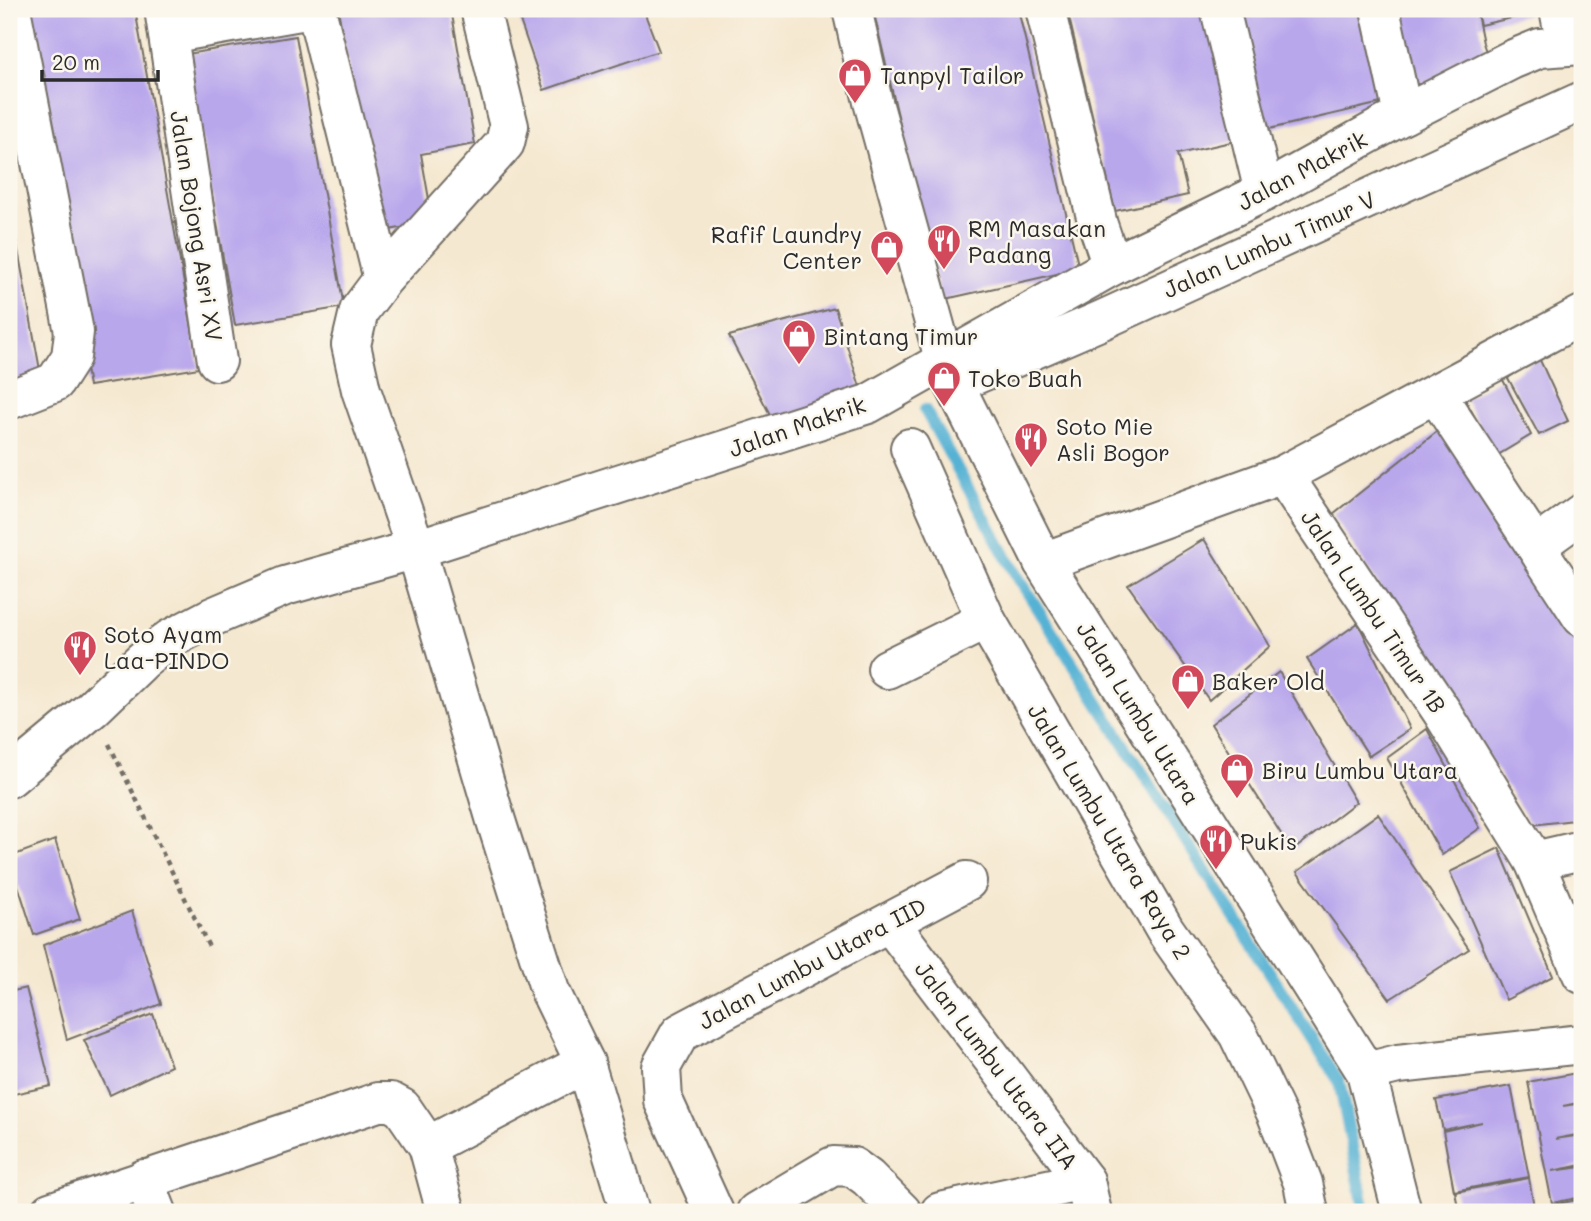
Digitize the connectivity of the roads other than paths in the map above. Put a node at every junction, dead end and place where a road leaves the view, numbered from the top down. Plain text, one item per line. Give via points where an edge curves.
1 (11, 9) edge
2 (314, 9) edge
3 (480, 9) edge
4 (852, 9) edge
5 (1045, 9) edge
6 (1220, 9) edge
7 (1380, 9) edge
8 (166, 21) edge
9 (1569, 33) edge
10 (1582, 101) edge
11 (1403, 115) junction
12 (1264, 192) junction
13 (1112, 266) junction
14 (383, 279) junction
15 (1582, 315) edge
16 (217, 360) dead end
17 (949, 373) junction
18 (1436, 394) junction
19 (9, 400) edge
20 (910, 447) dead end
21 (1283, 475) junction
22 (1582, 513) edge
23 (1536, 546) junction
24 (416, 549) junction
25 (1044, 562) junction
26 (1582, 618) edge
27 (986, 620) junction
28 (887, 669) dead end
29 (9, 778) edge
30 (1582, 850) edge
31 (1534, 861) junction
32 (967, 881) dead end
33 (890, 923) junction
34 (1582, 974) edge
35 (1582, 1044) edge
36 (586, 1063) junction
37 (1366, 1072) junction
38 (428, 1146) junction
39 (150, 1196) edge
40 (1088, 1197) edge
41 (50, 1212) edge
42 (446, 1212) edge
43 (630, 1212) edge
44 (714, 1212) edge
45 (756, 1212) edge
46 (902, 1212) edge
47 (940, 1212) edge
48 (1309, 1212) edge
49 (1402, 1212) edge

1 - 19 street via 74,332 71,357 55,382
2 - 8 street
2 - 14 street
3 - 14 street via 509,126 505,143
4 - 17 street, Jalan Lumbu Utara via 873,102
5 - 13 street
6 - 12 street
7 - 11 street
8 - 16 street, Jalan Bojong Asri XV
9 - 11 street, Jalan Makrik
10 - 17 street, Jalan Lumbu Timur V via 1102,320
11 - 12 street, Jalan Makrik
12 - 13 street, Jalan Makrik
13 - 17 street, Jalan Makrik via 1019,317
14 - 24 street via 359,311 351,345 361,390
15 - 18 street
17 - 24 street, Jalan Makrik via 868,404
17 - 25 street, Jalan Lumbu Utara
18 - 21 street
18 - 23 street
20 - 27 street, Jalan Lumbu Utara Raya 2
21 - 25 street
21 - 31 street, Jalan Lumbu Timur 1B via 1442,712
22 - 23 street
23 - 26 street
24 - 29 street, Jalan Makrik via 285,586 170,639
24 - 36 street via 550,991
25 - 37 street, Jalan Lumbu Utara
27 - 28 street
27 - 48 street, Jalan Lumbu Utara Raya 2 via 1165,930 1238,1034 1277,1115
30 - 31 street
31 - 34 street, Jalan Lumbu Timur 1B
32 - 33 street, Jalan Lumbu Utara IID
33 - 40 street, Jalan Lumbu Utara IIA
33 - 44 street, Jalan Lumbu Utara IID via 680,1033 661,1067 663,1100
35 - 37 street via 1398,1064
36 - 38 street
36 - 43 street
37 - 49 street, Jalan Lumbu Utara
38 - 39 street via 402,1108 378,1102
38 - 42 street
39 - 41 street
40 - 47 street
45 - 46 street via 833,1166 853,1167

